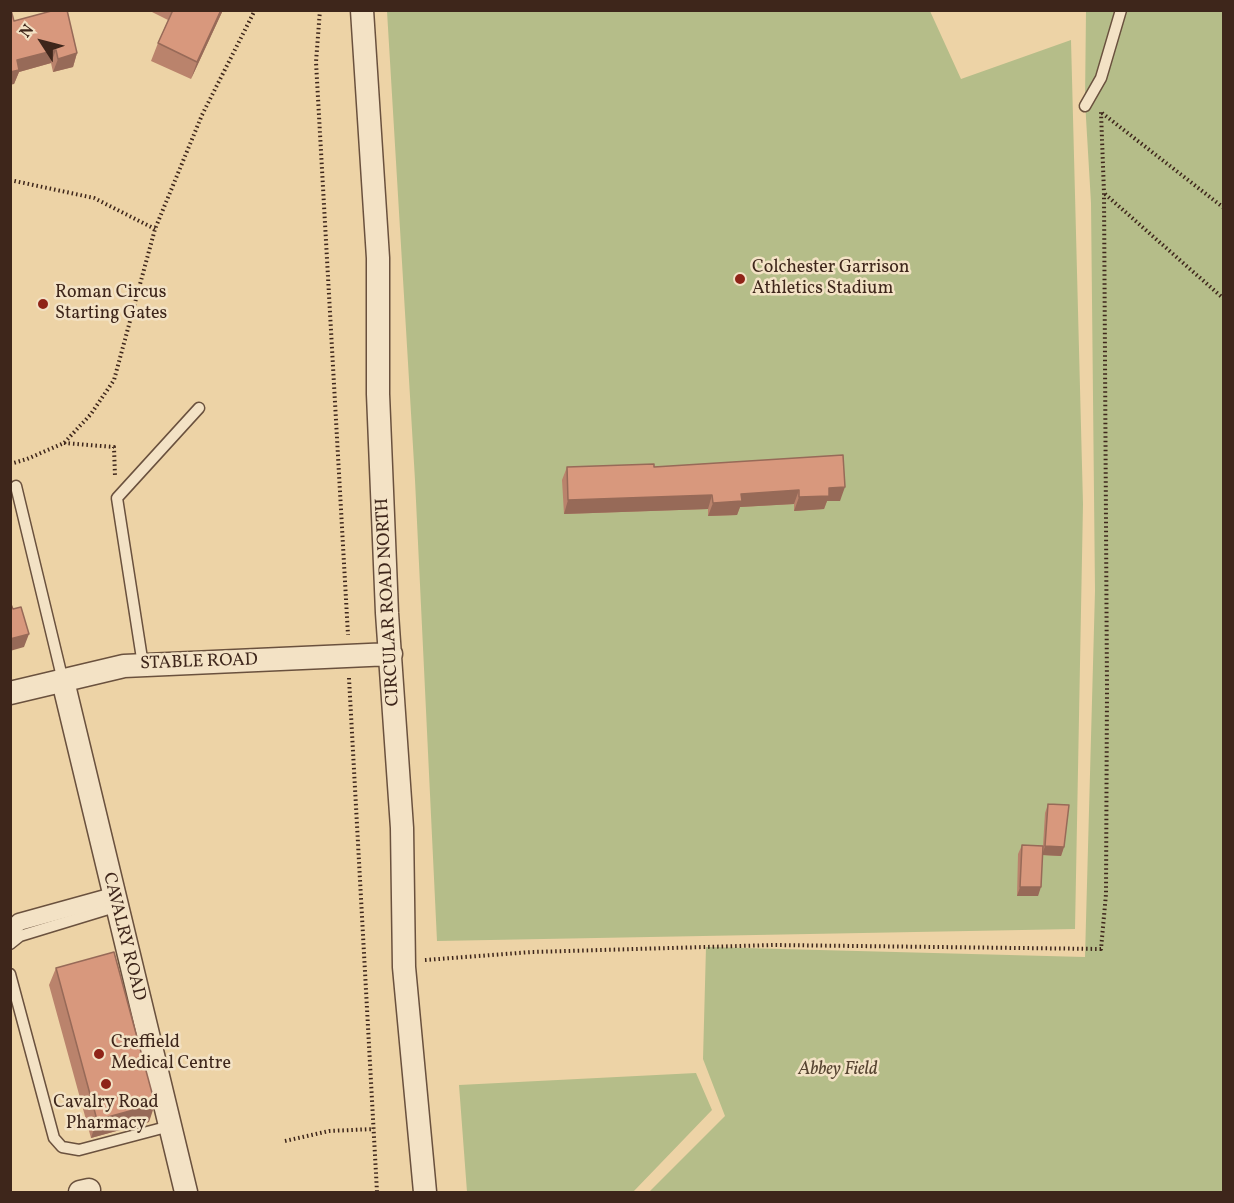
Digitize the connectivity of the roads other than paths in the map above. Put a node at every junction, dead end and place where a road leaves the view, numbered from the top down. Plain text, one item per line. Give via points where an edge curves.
1 (362, 10) edge
2 (1121, 10) edge
3 (1085, 106) dead end
4 (200, 408) dead end
5 (15, 486) dead end
6 (391, 654) junction
7 (144, 665) junction
8 (63, 681) junction
9 (10, 693) edge
10 (114, 902) junction
11 (10, 932) edge
12 (10, 944) edge
13 (10, 974) edge
14 (170, 1126) junction
15 (186, 1192) edge
16 (425, 1192) edge

1 - 6 street, CIRCULAR ROAD NORTH via 378,258 378,394
2 - 3 lane via 1101,78
4 - 7 lane via 117,498
5 - 8 lane
6 - 7 street, STABLE ROAD
6 - 16 street, CIRCULAR ROAD NORTH via 402,828 404,967
7 - 8 street, STABLE ROAD
8 - 9 street, STABLE ROAD
8 - 10 street, CAVALRY ROAD
10 - 11 street via 20,922
10 - 12 lane via 20,936
10 - 14 street, CAVALRY ROAD
13 - 14 lane via 54,1138 62,1147 79,1150
14 - 15 street, CAVALRY ROAD

